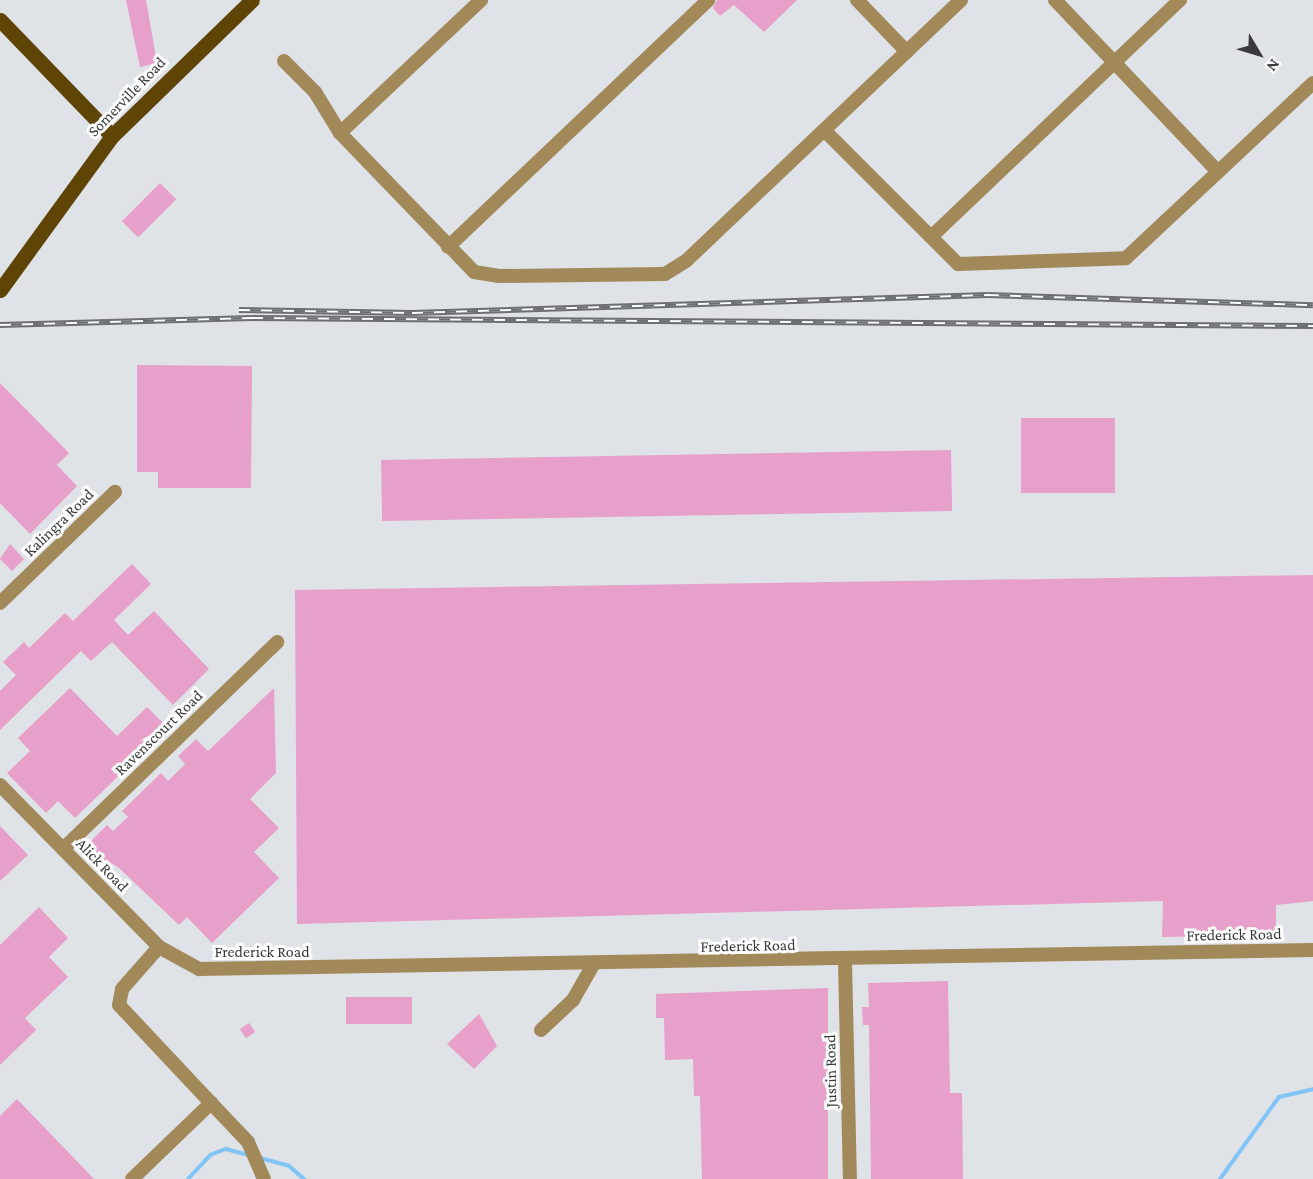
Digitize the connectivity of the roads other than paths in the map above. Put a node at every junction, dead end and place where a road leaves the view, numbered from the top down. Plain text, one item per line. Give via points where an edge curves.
1 (252, 0) edge
2 (481, 0) edge
3 (708, 0) edge
4 (858, 0) edge
5 (961, 0) edge
6 (1055, 0) edge
7 (1180, 0) edge
8 (0, 20) edge
9 (907, 52) junction
10 (284, 61) dead end
11 (1115, 63) junction
12 (1313, 83) edge
13 (824, 130) junction
14 (340, 133) junction
15 (112, 135) junction
16 (1218, 172) junction
17 (931, 237) junction
18 (448, 247) junction
19 (0, 290) edge
20 (115, 492) dead end
21 (0, 603) edge
22 (277, 642) dead end
23 (0, 784) edge
24 (63, 849) junction
25 (159, 947) junction
26 (1313, 950) edge
27 (845, 962) junction
28 (184, 965) joint
29 (593, 965) junction
30 (541, 1030) dead end
31 (211, 1103) junction
32 (132, 1179) edge
33 (264, 1179) edge
34 (850, 1179) edge

1 - 15 main road, Somerville Road
2 - 14 street
3 - 18 street
4 - 9 street
5 - 9 street
6 - 11 street
7 - 11 street
8 - 15 main road
9 - 13 street
10 - 14 street via 315,92
11 - 16 street
11 - 17 street
12 - 16 street
13 - 17 street
13 - 18 street via 687,260 665,274 483,275
14 - 18 street
15 - 19 main road, Somerville Road
16 - 17 street via 1126,258 958,264
20 - 21 street, Kalingra Road
22 - 24 street, Ravenscourt Road
23 - 24 street, Alick Road
24 - 25 street, Alick Road
25 - 28 street, Alick Road
25 - 31 street via 122,989 119,1005
26 - 27 street, Frederick Road
27 - 29 street, Frederick Road
27 - 34 street, Justin Road
28 - 29 street, Frederick Road via 222,970
29 - 30 street via 573,1000
31 - 32 street
31 - 33 street via 248,1142

